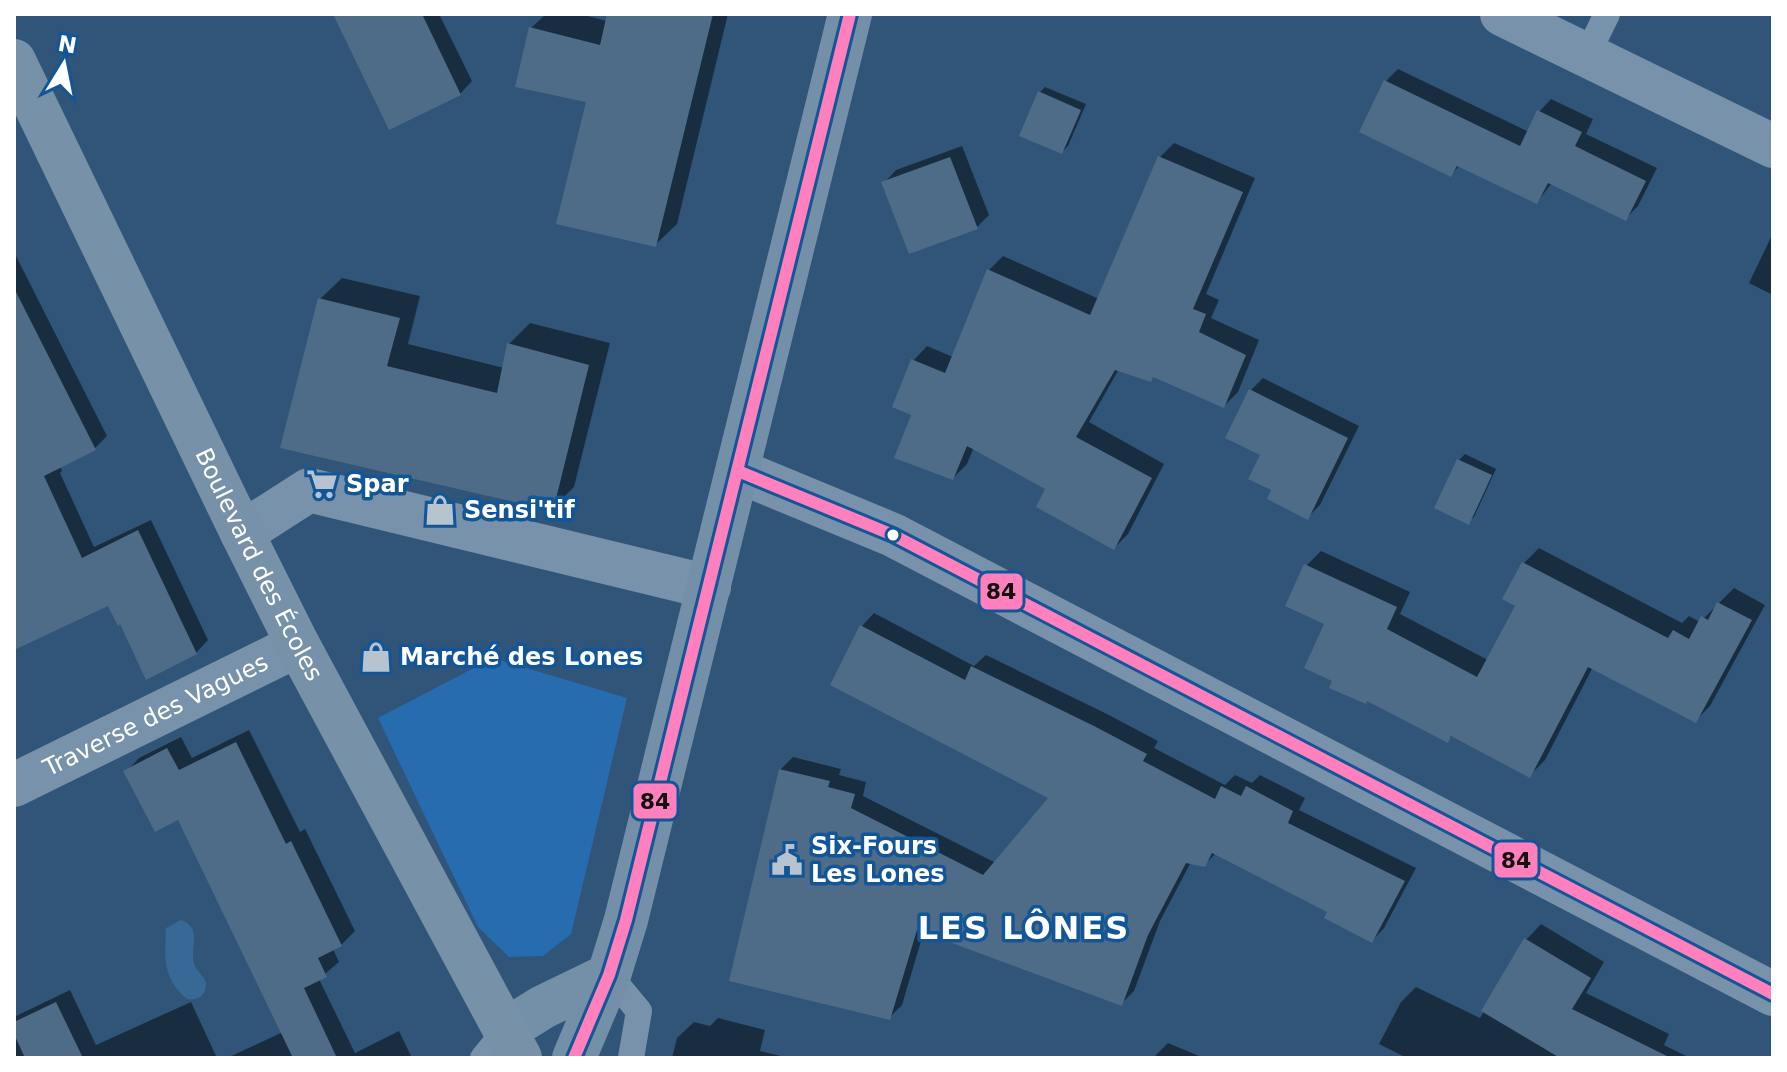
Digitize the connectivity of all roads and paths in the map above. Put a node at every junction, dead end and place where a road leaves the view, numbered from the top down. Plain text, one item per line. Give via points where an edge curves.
1 (850, 14) edge
2 (1502, 14) edge
3 (1607, 14) edge
4 (1587, 55) junction
5 (14, 61) edge
6 (1773, 146) edge
7 (738, 471) junction
8 (242, 533) junction
9 (709, 587) junction
10 (298, 645) junction
11 (14, 785) edge
12 (609, 975) junction
13 (1773, 994) edge
14 (503, 1049) edge
15 (574, 1058) edge
16 (631, 1058) edge

1 - 7 street
2 - 4 street
3 - 4 lane
4 - 6 street
5 - 8 main road, Boulevard des Écoles
7 - 9 street
7 - 13 street via 893,535
8 - 9 street via 309,490
8 - 10 main road, Boulevard des Écoles
9 - 12 street
10 - 11 street, Traverse des Vagues
10 - 14 main road, Boulevard des Écoles
12 - 14 street via 543,1007
12 - 15 street
12 - 16 lane via 639,1011

